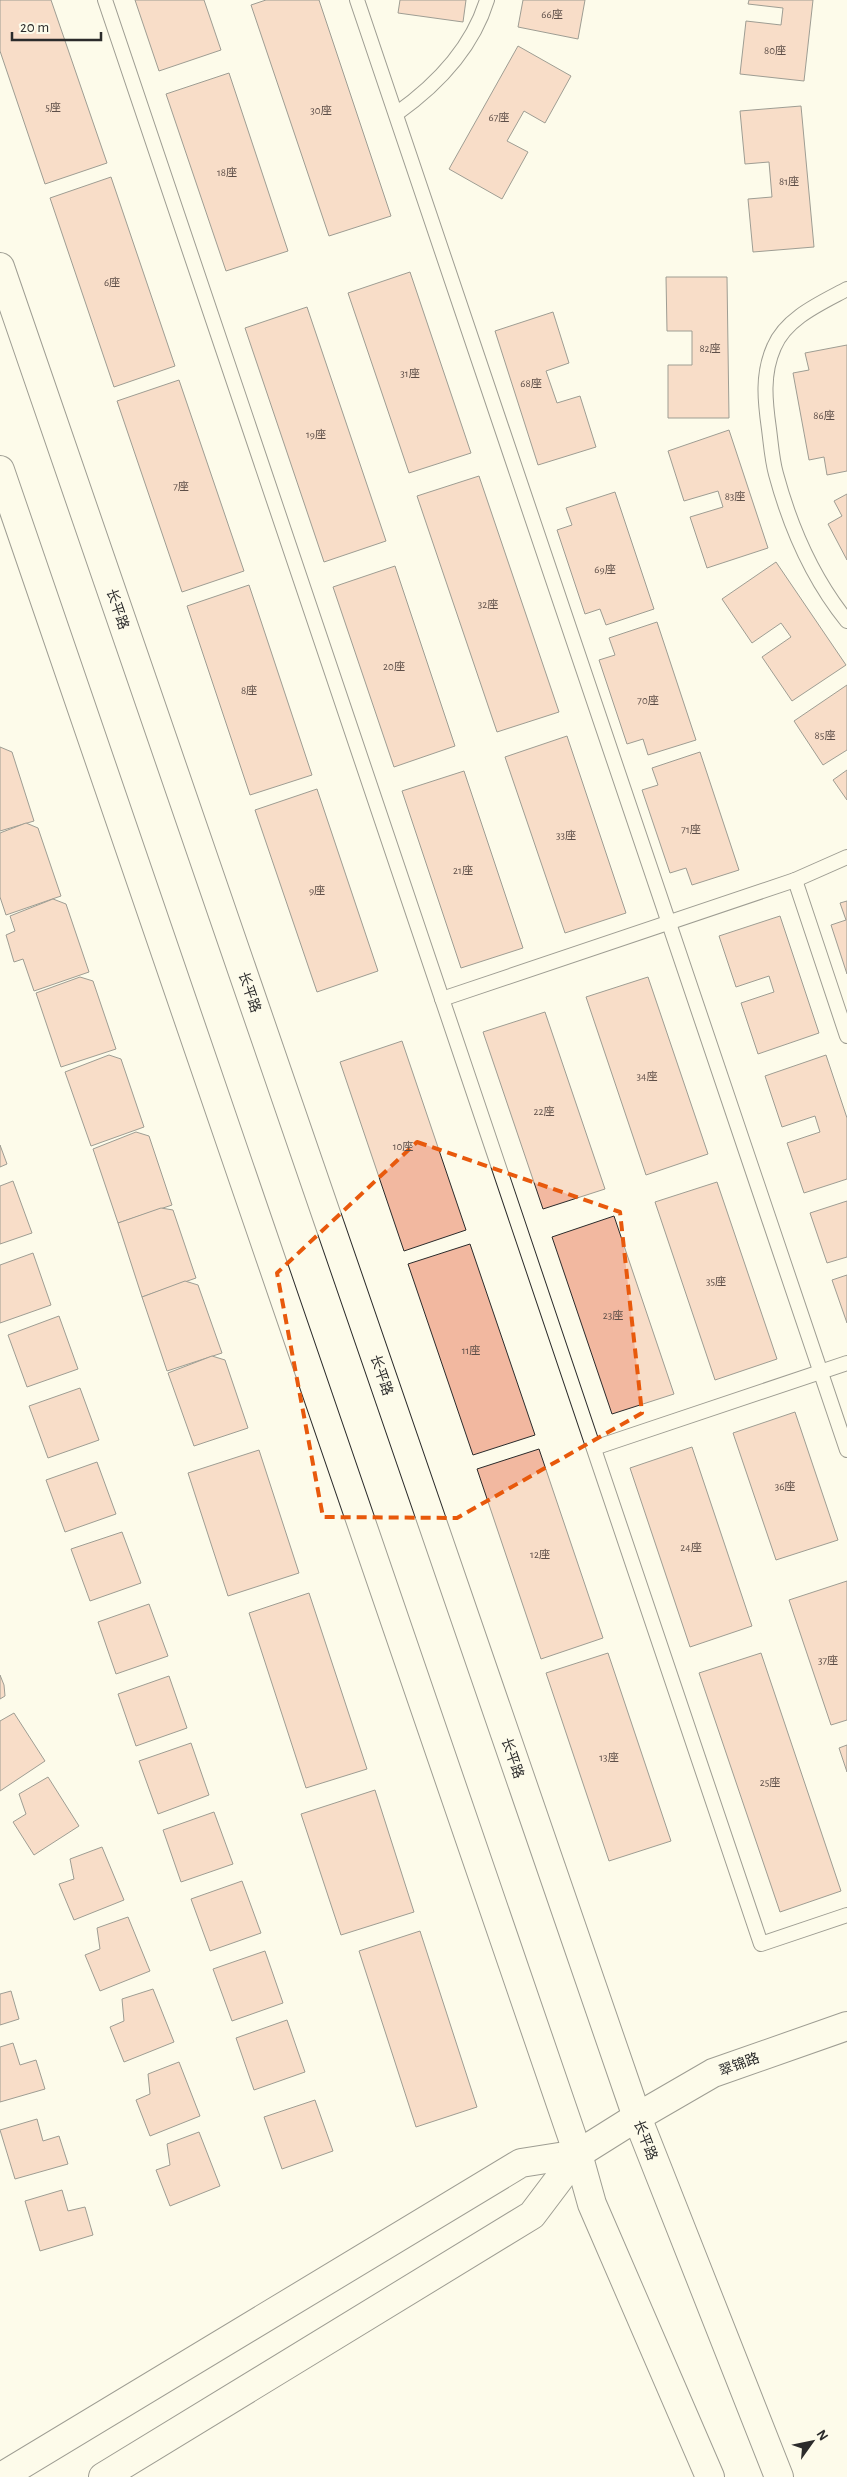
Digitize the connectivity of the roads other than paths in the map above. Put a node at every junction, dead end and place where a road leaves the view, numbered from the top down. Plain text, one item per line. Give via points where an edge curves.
1 (105, 0) edge
2 (357, 0) edge
3 (487, 0) edge
4 (396, 114) junction
5 (0, 267) edge
6 (847, 289) edge
7 (0, 470) edge
8 (847, 621) edge
9 (847, 857) edge
10 (794, 880) junction
11 (669, 923) junction
12 (442, 999) junction
13 (847, 1036) edge
14 (847, 1363) edge
15 (821, 1372) junction
16 (594, 1448) junction
17 (847, 1450) edge
18 (847, 1915) edge
19 (847, 2026) edge
20 (637, 2117) junction
21 (578, 2154) junction
22 (1, 2477) edge
23 (102, 2477) edge
24 (710, 2477) edge
25 (779, 2477) edge

1 - 12 lane
2 - 4 lane
3 - 4 lane via 467,43 448,71 424,95
4 - 11 lane
5 - 20 street, 长平路
6 - 8 lane via 792,322 774,345 765,374 765,403 776,473 798,540 832,602
7 - 21 street
9 - 10 lane
10 - 11 lane
10 - 13 lane
11 - 12 lane
11 - 15 lane
12 - 16 lane
14 - 15 lane
15 - 16 lane
15 - 17 lane
16 - 18 lane via 761,1944
19 - 20 street, 翠锦路 via 713,2073
20 - 21 street, 翠锦路
20 - 25 street, 长平路
21 - 22 street via 521,2164
21 - 23 street via 532,2215
21 - 24 street via 592,2204

